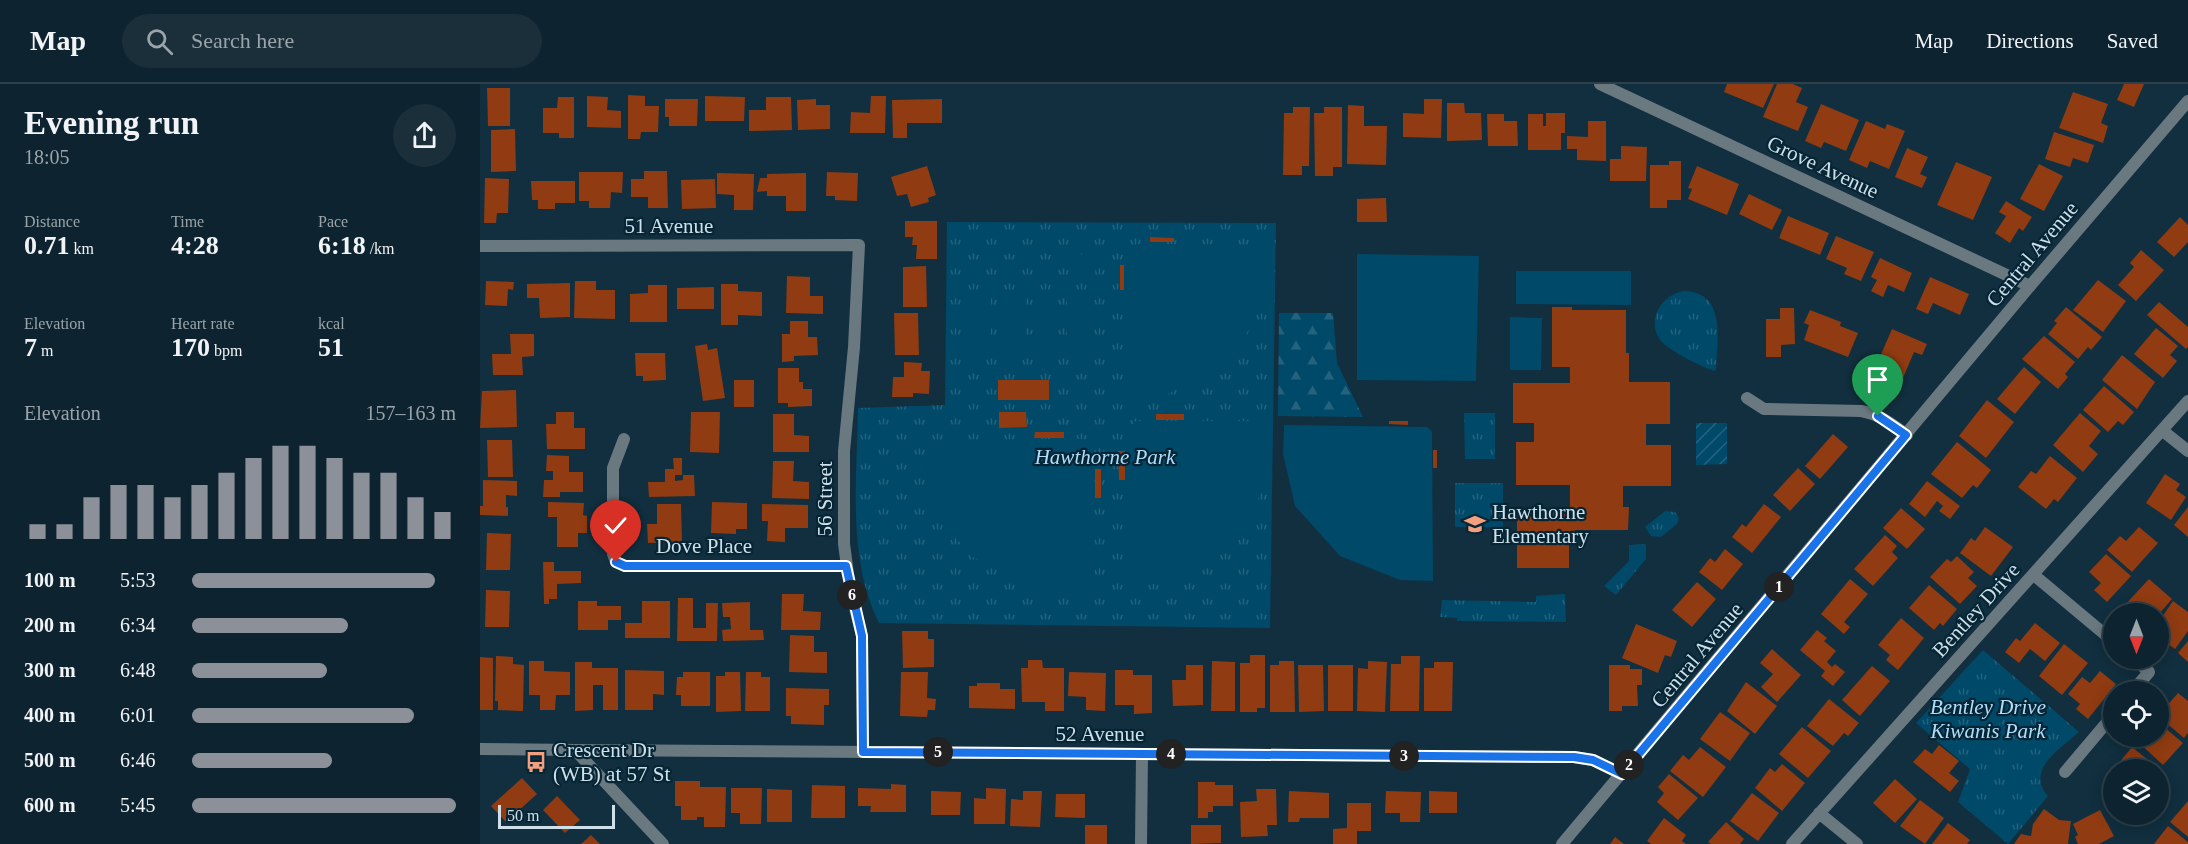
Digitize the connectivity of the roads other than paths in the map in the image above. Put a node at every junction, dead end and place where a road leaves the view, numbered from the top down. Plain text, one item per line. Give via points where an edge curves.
1 (1600, 84) edge
2 (2188, 101) edge
3 (859, 245) joint
4 (480, 246) edge
5 (2030, 286) junction
6 (1747, 398) dead end
7 (2188, 401) edge
8 (2163, 431) junction
9 (1906, 435) junction
10 (624, 439) dead end
11 (2188, 451) edge
12 (846, 566) junction
13 (2034, 575) junction
14 (2103, 633) edge
15 (2146, 669) edge
16 (2141, 681) edge
17 (2103, 727) edge
18 (480, 749) edge
19 (575, 750) junction
20 (863, 752) junction
21 (1142, 754) junction
22 (2065, 771) dead end
23 (1622, 774) junction
24 (1819, 813) junction
25 (663, 844) edge
26 (1141, 844) edge
27 (1562, 844) edge
28 (1792, 844) edge
29 (1857, 844) edge

1 - 5 street, Grove Avenue
2 - 5 street, Central Avenue
3 - 4 street, 51 Avenue
3 - 12 street, 56 Street via 844,451
5 - 9 street, Central Avenue
6 - 9 street via 1769,410 1870,412
7 - 8 street, Bentley Drive
8 - 11 street
8 - 13 street, Bentley Drive
9 - 23 street, Central Avenue
10 - 12 street, Dove Place via 613,468 616,562 625,566
12 - 20 street, 56 Street via 862,636
13 - 14 street
13 - 24 street, Bentley Drive
15 - 16 street via 2149,672
17 - 22 street
18 - 19 street, 52 Avenue
19 - 20 street, 52 Avenue
19 - 25 street
20 - 21 street, 52 Avenue
21 - 23 street, 52 Avenue via 1574,757 1593,760
21 - 26 street
23 - 27 street, Central Avenue
24 - 28 street, Bentley Drive
24 - 29 street

